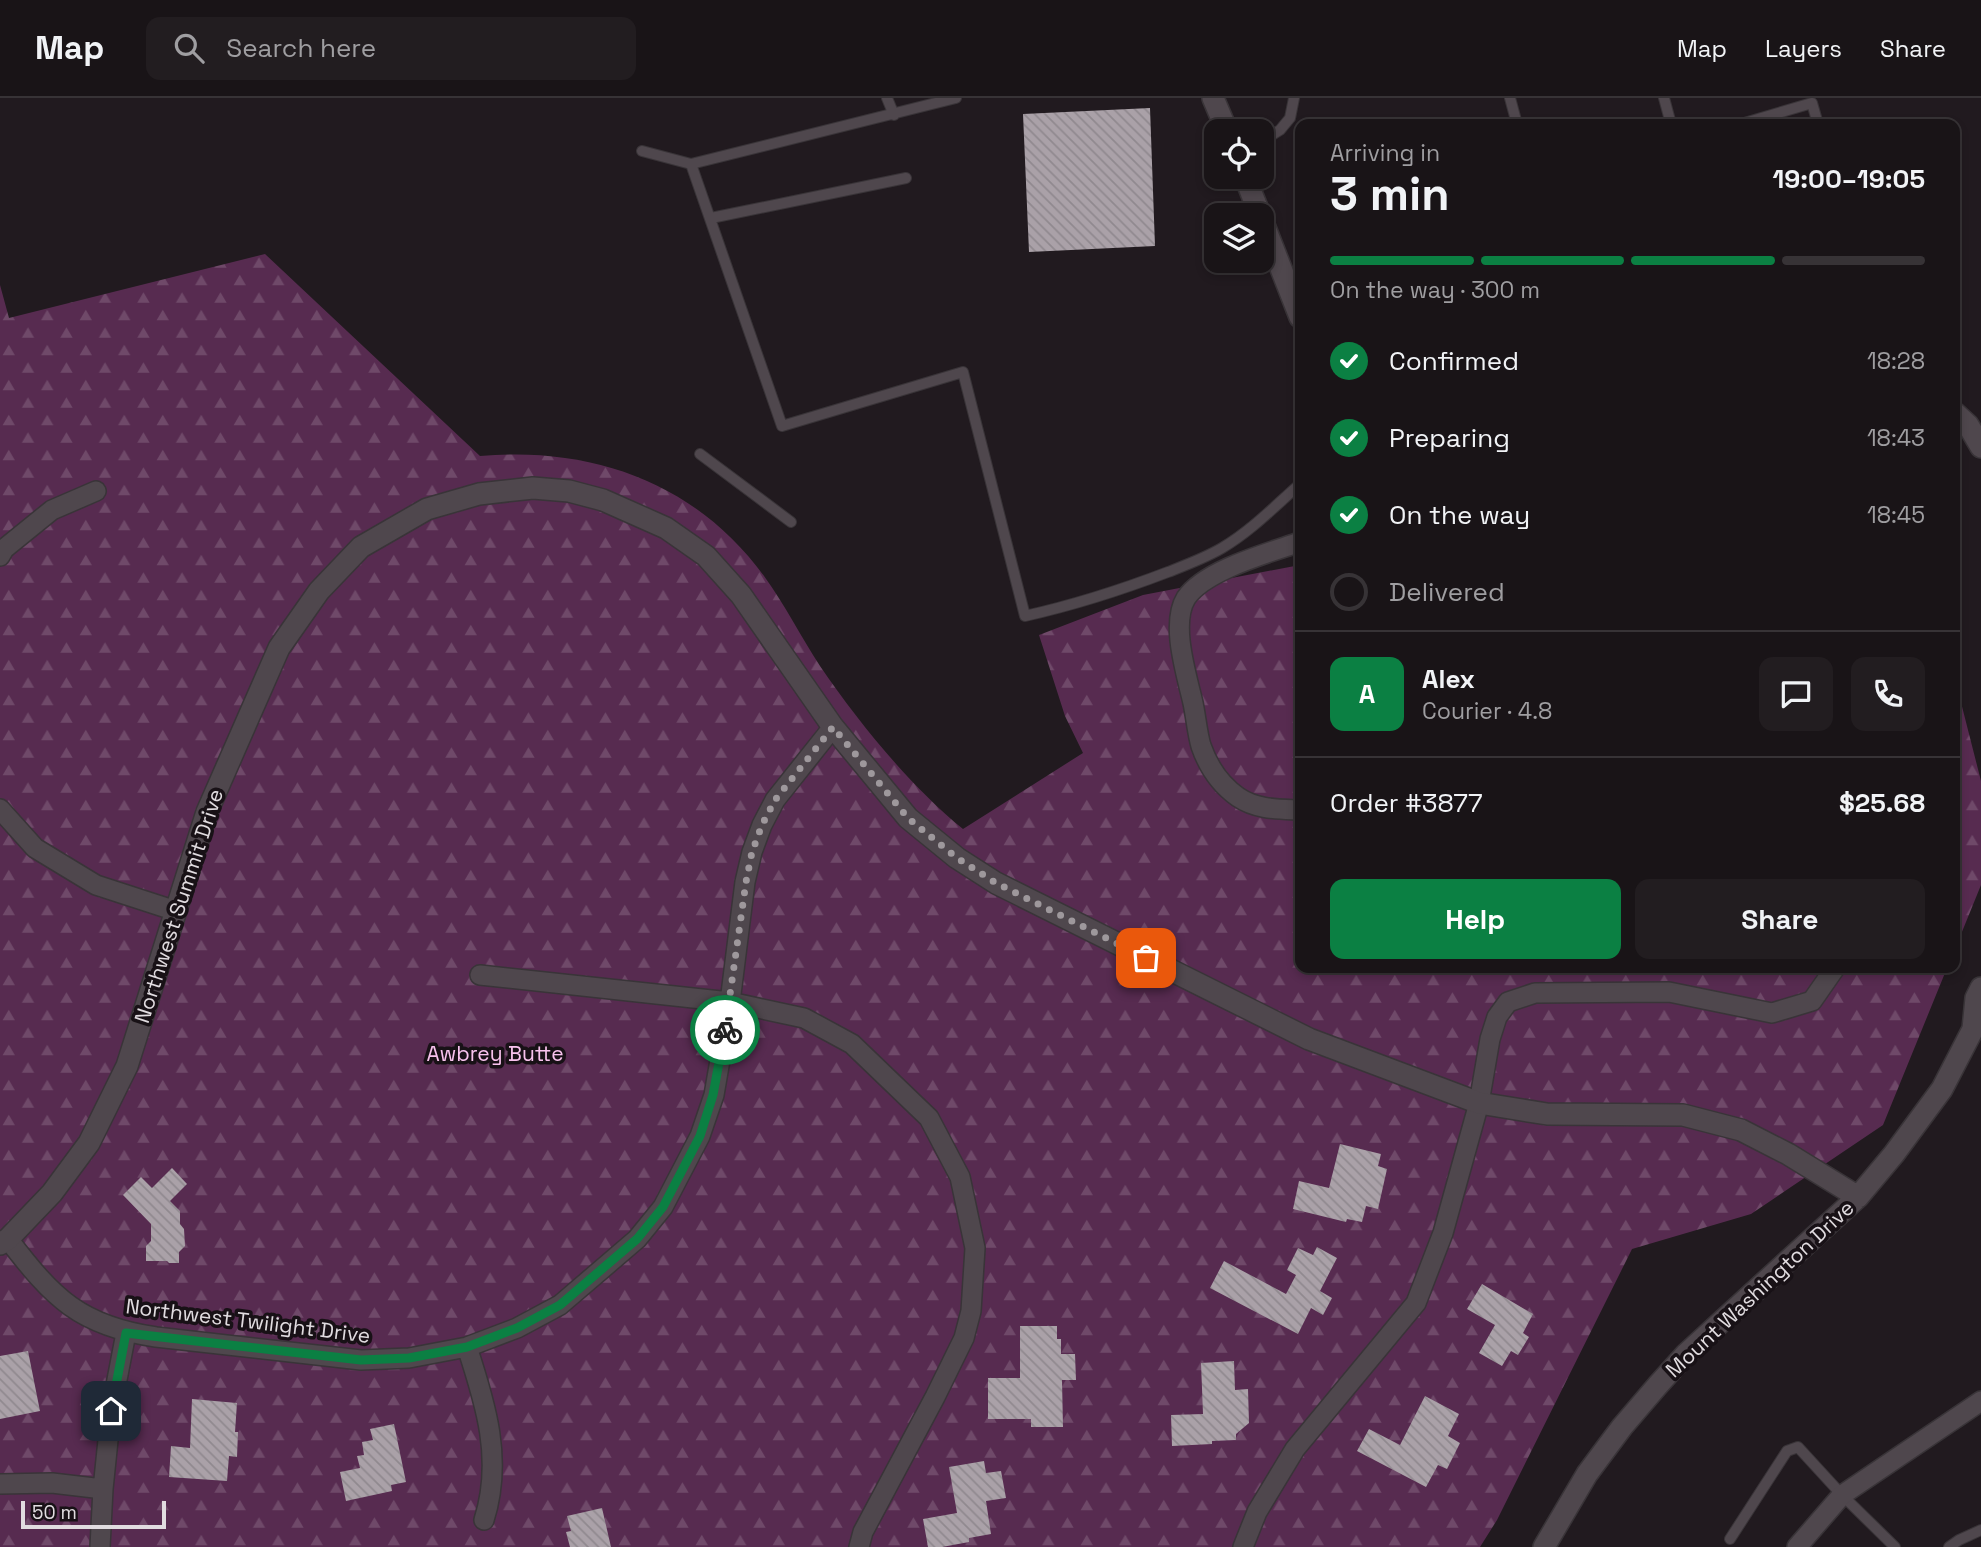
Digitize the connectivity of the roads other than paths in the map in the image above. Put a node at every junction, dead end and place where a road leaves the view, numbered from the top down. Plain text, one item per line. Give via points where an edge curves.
1 (887, 98) edge
2 (956, 98) edge
3 (1213, 98) edge
4 (1294, 98) edge
5 (1510, 98) edge
6 (1664, 98) edge
7 (894, 115) junction
8 (1222, 119) edge
9 (1516, 119) edge
10 (1670, 119) edge
11 (1758, 119) edge
12 (1817, 119) edge
13 (1274, 134) edge
14 (642, 151) dead end
15 (691, 164) junction
16 (906, 178) dead end
17 (711, 218) junction
18 (1274, 251) edge
19 (1295, 304) edge
20 (1960, 418) edge
21 (1981, 447) edge
22 (700, 454) dead end
23 (1295, 488) edge
24 (96, 491) dead end
25 (791, 522) dead end
26 (1295, 544) edge
27 (0, 556) edge
28 (833, 727) junction
29 (0, 809) edge
30 (1295, 810) edge
31 (176, 911) junction
32 (1832, 973) edge
33 (480, 975) dead end
34 (1981, 988) edge
35 (730, 1002) junction
36 (1977, 1025) edge
37 (1479, 1103) junction
38 (1858, 1197) junction
39 (4, 1242) edge
40 (126, 1333) junction
41 (467, 1347) junction
42 (1981, 1401) edge
43 (0, 1485) edge
44 (103, 1489) junction
45 (1842, 1495) junction
46 (484, 1520) dead end
47 (1981, 1530) edge
48 (1730, 1539) dead end
49 (100, 1547) edge
50 (859, 1547) edge
51 (1243, 1547) edge
52 (1544, 1547) edge
53 (1797, 1547) edge
54 (1895, 1547) edge
55 (1949, 1547) edge

1 - 7 lane
2 - 7 lane
3 - 8 street
4 - 13 lane via 1290,118
5 - 9 lane
6 - 10 lane
7 - 15 lane
11 - 12 lane via 1812,103
14 - 15 lane
15 - 17 lane
16 - 17 lane
17 - 23 lane via 782,426 963,372 1025,616 1132,586 1221,549
18 - 19 street
20 - 21 street
22 - 25 lane
24 - 27 street via 52,510
26 - 30 street via 1208,578 1184,601 1180,620 1180,643 1202,747 1217,778 1239,798 1266,809
28 - 31 street, Northwest Summit Drive via 741,595 706,556 666,528 603,500 569,491 533,488 479,494 427,509 361,547 319,591 279,648 207,812
28 - 35 street, Northwest Twilight Drive via 775,800 762,825 746,882
28 - 37 street, Northwest Summit Drive via 908,818 996,883 1309,1039
29 - 31 street via 36,848 96,885
31 - 39 street, Northwest Summit Drive via 127,1066 89,1143 52,1193
32 - 37 street via 1812,1001 1772,1013 1668,992 1535,993 1507,1002 1490,1039
33 - 35 street
34 - 36 street, Mount Washington Drive via 1976,998
35 - 41 street, Northwest Twilight Drive via 704,1126 663,1207 637,1239 560,1305
35 - 50 street via 804,1018 852,1044 929,1118 960,1177 975,1248 971,1311 964,1338
36 - 38 street, Mount Washington Drive via 1942,1089
37 - 38 street, Northwest Summit Drive via 1547,1114 1683,1115 1741,1130
37 - 51 street via 1443,1233 1416,1303 1295,1449 1257,1512
38 - 52 street, Mount Washington Drive via 1658,1385 1587,1475
39 - 40 street, Northwest Twilight Drive via 58,1298
40 - 41 street, Northwest Twilight Drive via 361,1360 409,1358
40 - 44 street
41 - 46 street via 490,1423 493,1477
42 - 45 street
43 - 44 street via 52,1483
44 - 49 street
45 - 48 lane via 1798,1447 1787,1451
45 - 53 street
45 - 54 lane
47 - 55 lane

